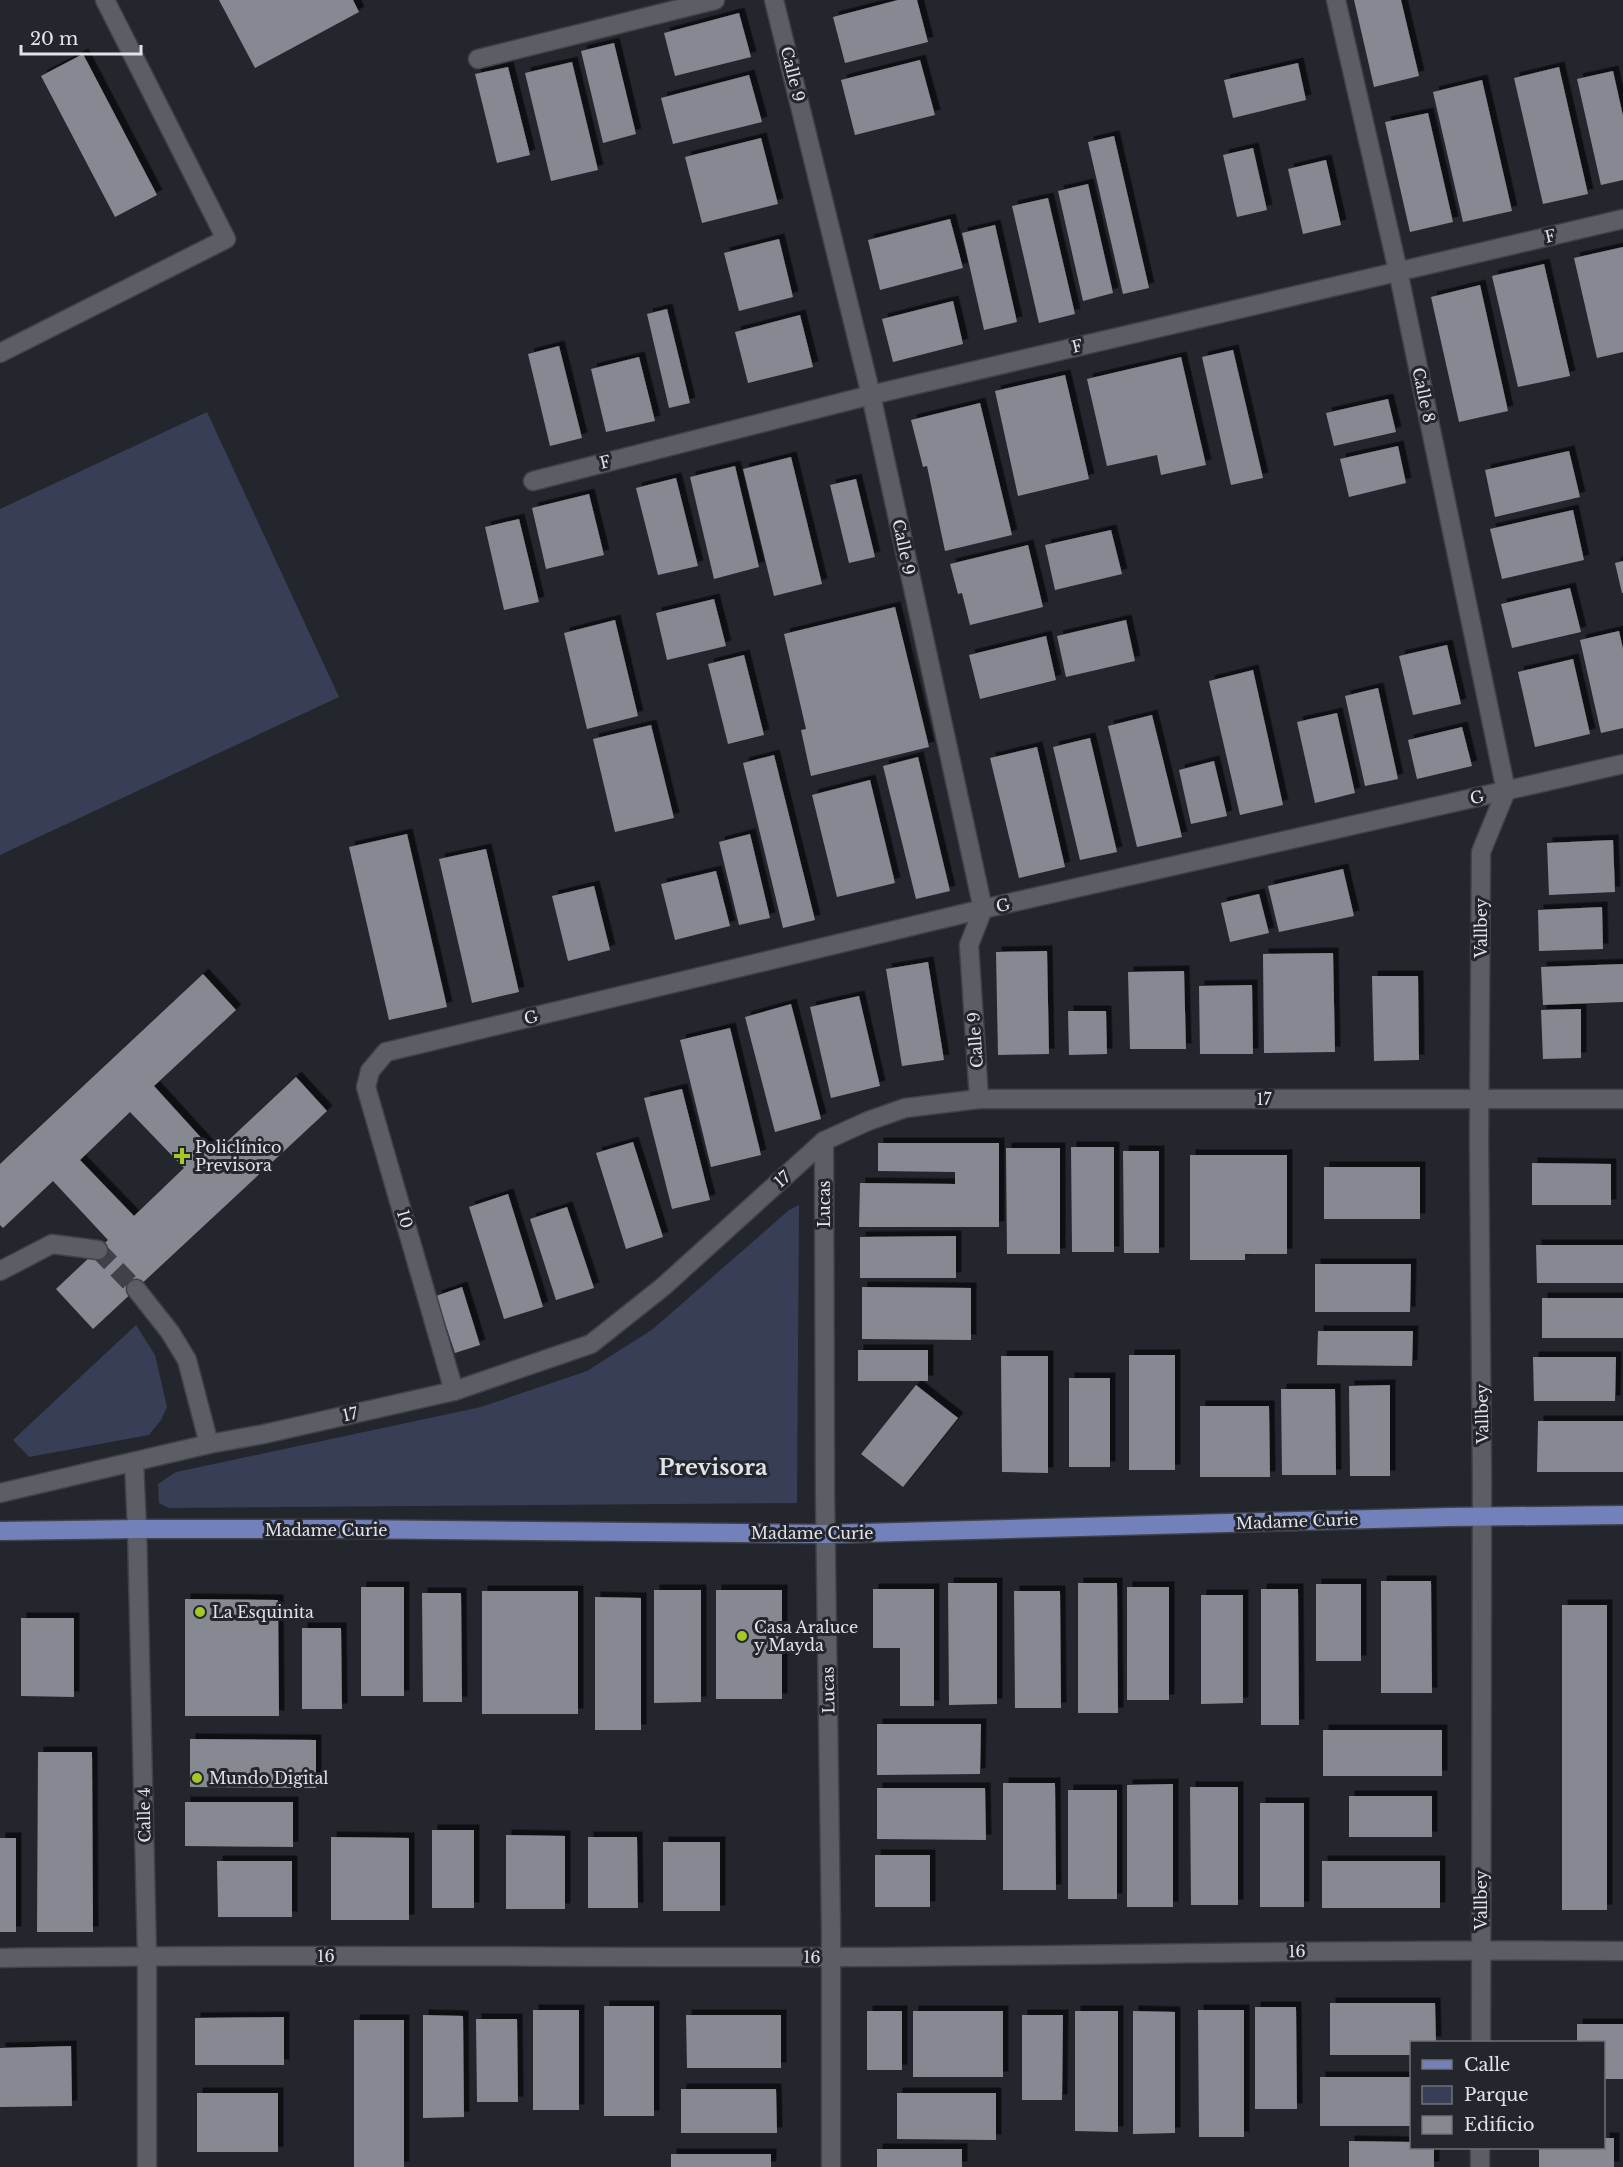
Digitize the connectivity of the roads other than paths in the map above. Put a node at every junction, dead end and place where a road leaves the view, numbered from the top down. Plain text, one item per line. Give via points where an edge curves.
1 (105, 0) edge
2 (715, 0) edge
3 (774, 0) edge
4 (1336, 0) edge
5 (478, 59) dead end
6 (1623, 219) edge
7 (1398, 271) junction
8 (0, 353) edge
9 (871, 395) junction
10 (533, 481) dead end
11 (1623, 764) edge
12 (1506, 791) junction
13 (983, 909) junction
14 (386, 1052) joint
15 (1480, 1098) junction
16 (979, 1099) junction
17 (1623, 1099) edge
18 (824, 1141) junction
19 (98, 1250) tunnel mouth
20 (0, 1271) edge
21 (136, 1289) tunnel mouth
22 (454, 1391) junction
23 (209, 1444) junction
24 (134, 1462) junction
25 (1, 1490) edge
26 (1623, 1515) edge
27 (1482, 1516) junction
28 (137, 1529) junction
29 (0, 1531) edge
30 (825, 1534) junction
31 (1481, 1949) junction
32 (1623, 1951) edge
33 (147, 1956) junction
34 (831, 1957) junction
35 (0, 1958) edge
36 (1480, 2041) edge
37 (1480, 2149) edge
38 (147, 2167) edge
39 (831, 2167) edge
40 (1480, 2167) edge

1 - 8 street via 226,239
2 - 5 street
3 - 9 street, Calle 9
4 - 7 street, Calle 8
6 - 7 street, F
7 - 9 street, F
7 - 12 street, Calle 8
9 - 10 street, F
9 - 13 street, Calle 9
11 - 12 street, G
12 - 13 street, G
12 - 15 street, Vallbey via 1481,852
13 - 14 street, G
13 - 16 street, Calle 9 via 969,945
14 - 22 street, 10 via 370,1071 366,1087
15 - 16 street, 17
15 - 17 street, 17
15 - 27 street, Vallbey
16 - 18 street, 17 via 905,1108
18 - 22 street, 17 via 664,1286 591,1344
18 - 30 street, Lucas
19 - 20 street via 52,1244
21 - 23 street via 187,1360
22 - 23 street, 17
23 - 24 street, 17
24 - 25 street, 17
24 - 28 street, Calle 4
26 - 27 main road, Madame Curie
27 - 30 main road, Madame Curie
27 - 31 street, Vallbey
28 - 29 main road, Madame Curie
28 - 30 main road, Madame Curie
28 - 33 street, Calle 4
30 - 34 street, Lucas
31 - 32 street, 16
31 - 34 street, 16
31 - 36 street, Vallbey
33 - 34 street, 16
33 - 35 street, 16
33 - 38 street, Calle 4
34 - 39 street, Lucas
37 - 40 street

